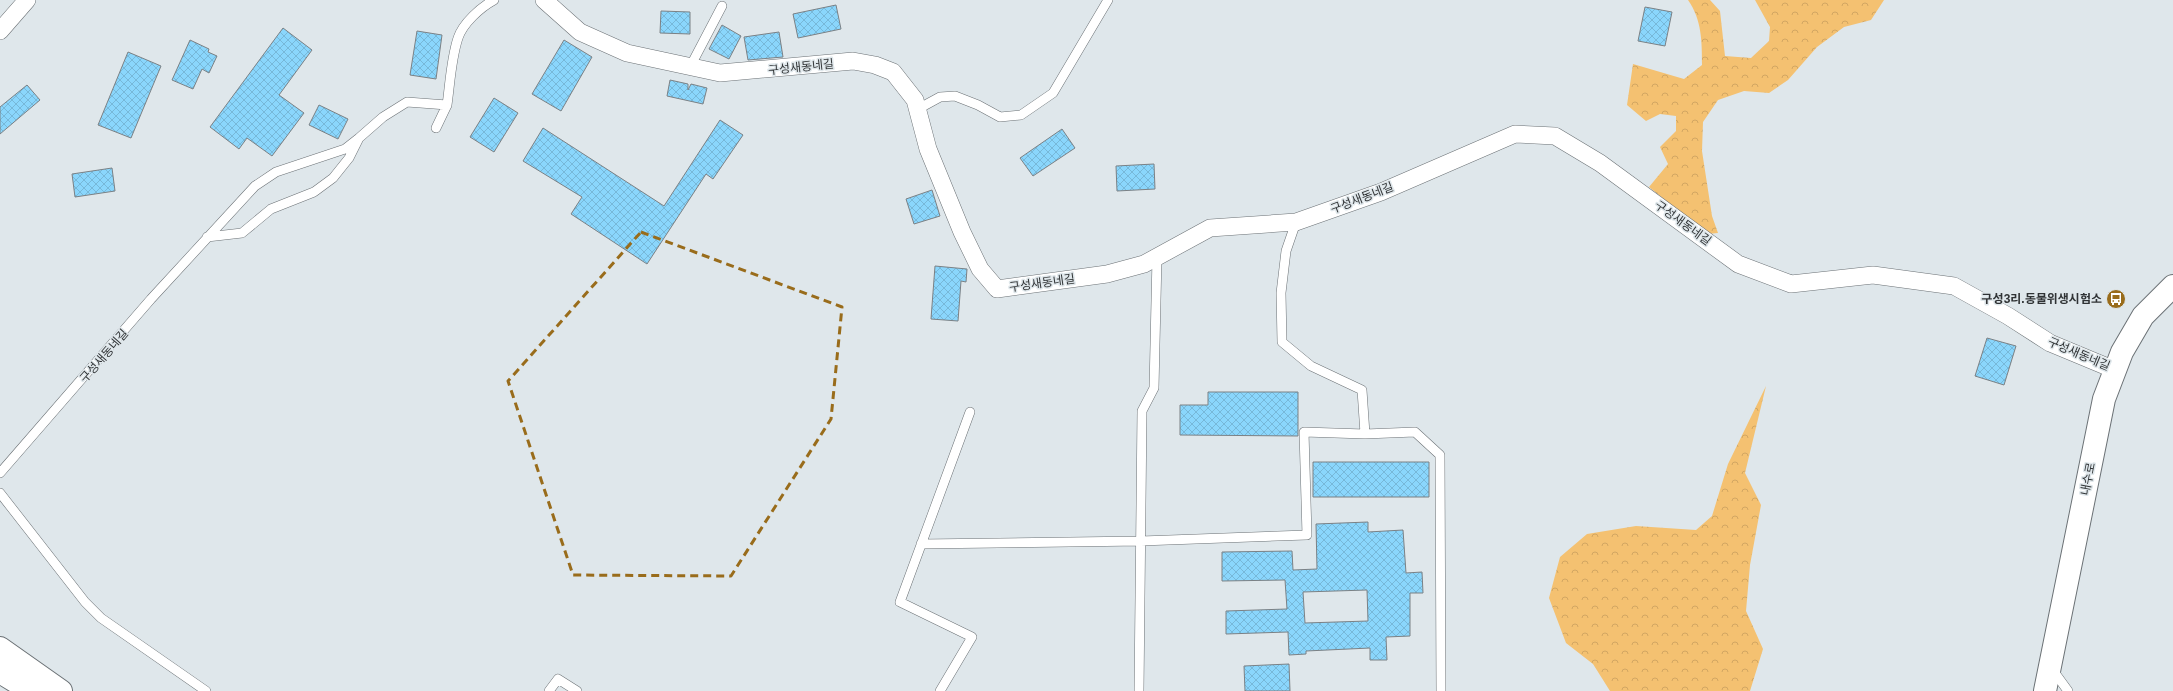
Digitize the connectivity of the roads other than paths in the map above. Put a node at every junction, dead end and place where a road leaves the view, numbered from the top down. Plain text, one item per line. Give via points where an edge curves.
1 (27, 0) edge
2 (494, 0) edge
3 (544, 0) edge
4 (1108, 0) edge
5 (722, 6) dead end
6 (0, 31) edge
7 (690, 67) junction
8 (447, 105) junction
9 (918, 109) junction
10 (436, 128) dead end
11 (360, 138) junction
12 (1296, 222) junction
13 (207, 238) junction
14 (1157, 257) junction
15 (2173, 286) edge
16 (2115, 370) junction
17 (970, 412) dead end
18 (1365, 434) junction
19 (0, 473) edge
20 (0, 493) edge
21 (1141, 541) junction
22 (921, 544) junction
23 (0, 648) edge
24 (2051, 667) junction
25 (0, 672) edge
26 (31, 691) edge
27 (62, 691) edge
28 (206, 691) edge
29 (549, 691) edge
30 (577, 691) edge
31 (940, 691) edge
32 (1139, 691) edge
33 (1441, 691) edge
34 (2045, 691) edge
35 (2068, 691) edge

1 - 6 street
2 - 8 lane via 485,4 458,37
3 - 7 street, 구성새동네길 via 580,32 626,53
4 - 9 lane via 1053,93 1021,114 1000,116 955,96 940,97
5 - 7 lane
7 - 9 street, 구성새동네길 via 720,73 853,61 893,72 915,100
8 - 10 lane
8 - 11 lane, 구성새동네길 via 407,102 383,117
9 - 14 street, 구성새동네길 via 928,149 962,232 980,269 997,290 1107,274 1144,264
11 - 13 lane, 구성새동네길 via 345,149 276,172 255,186
11 - 13 lane, 구성새동네길 via 349,158 333,178 314,192 271,209 242,233
12 - 14 street, 구성새동네길 via 1210,228
12 - 16 street, 구성새동네길 via 1381,192 1514,134 1554,136 1600,163 1738,264 1791,284 1872,275 1954,286 2050,343
12 - 18 lane via 1286,251 1282,286 1282,342 1311,366 1362,390
13 - 19 lane, 구성새동네길
14 - 21 lane via 1154,388 1142,411
15 - 16 main road, 내수로 via 2143,316 2122,352
16 - 24 main road, 내수로 via 2104,399
17 - 22 lane
18 - 21 lane via 1304,432 1307,536
18 - 33 lane via 1415,432 1440,455
20 - 28 lane via 85,602 101,618
21 - 22 lane
21 - 32 lane
22 - 31 lane via 900,602 972,637
23 - 27 main road
24 - 34 main road, 내수로
24 - 35 lane
25 - 26 main road
29 - 30 lane via 558,679

